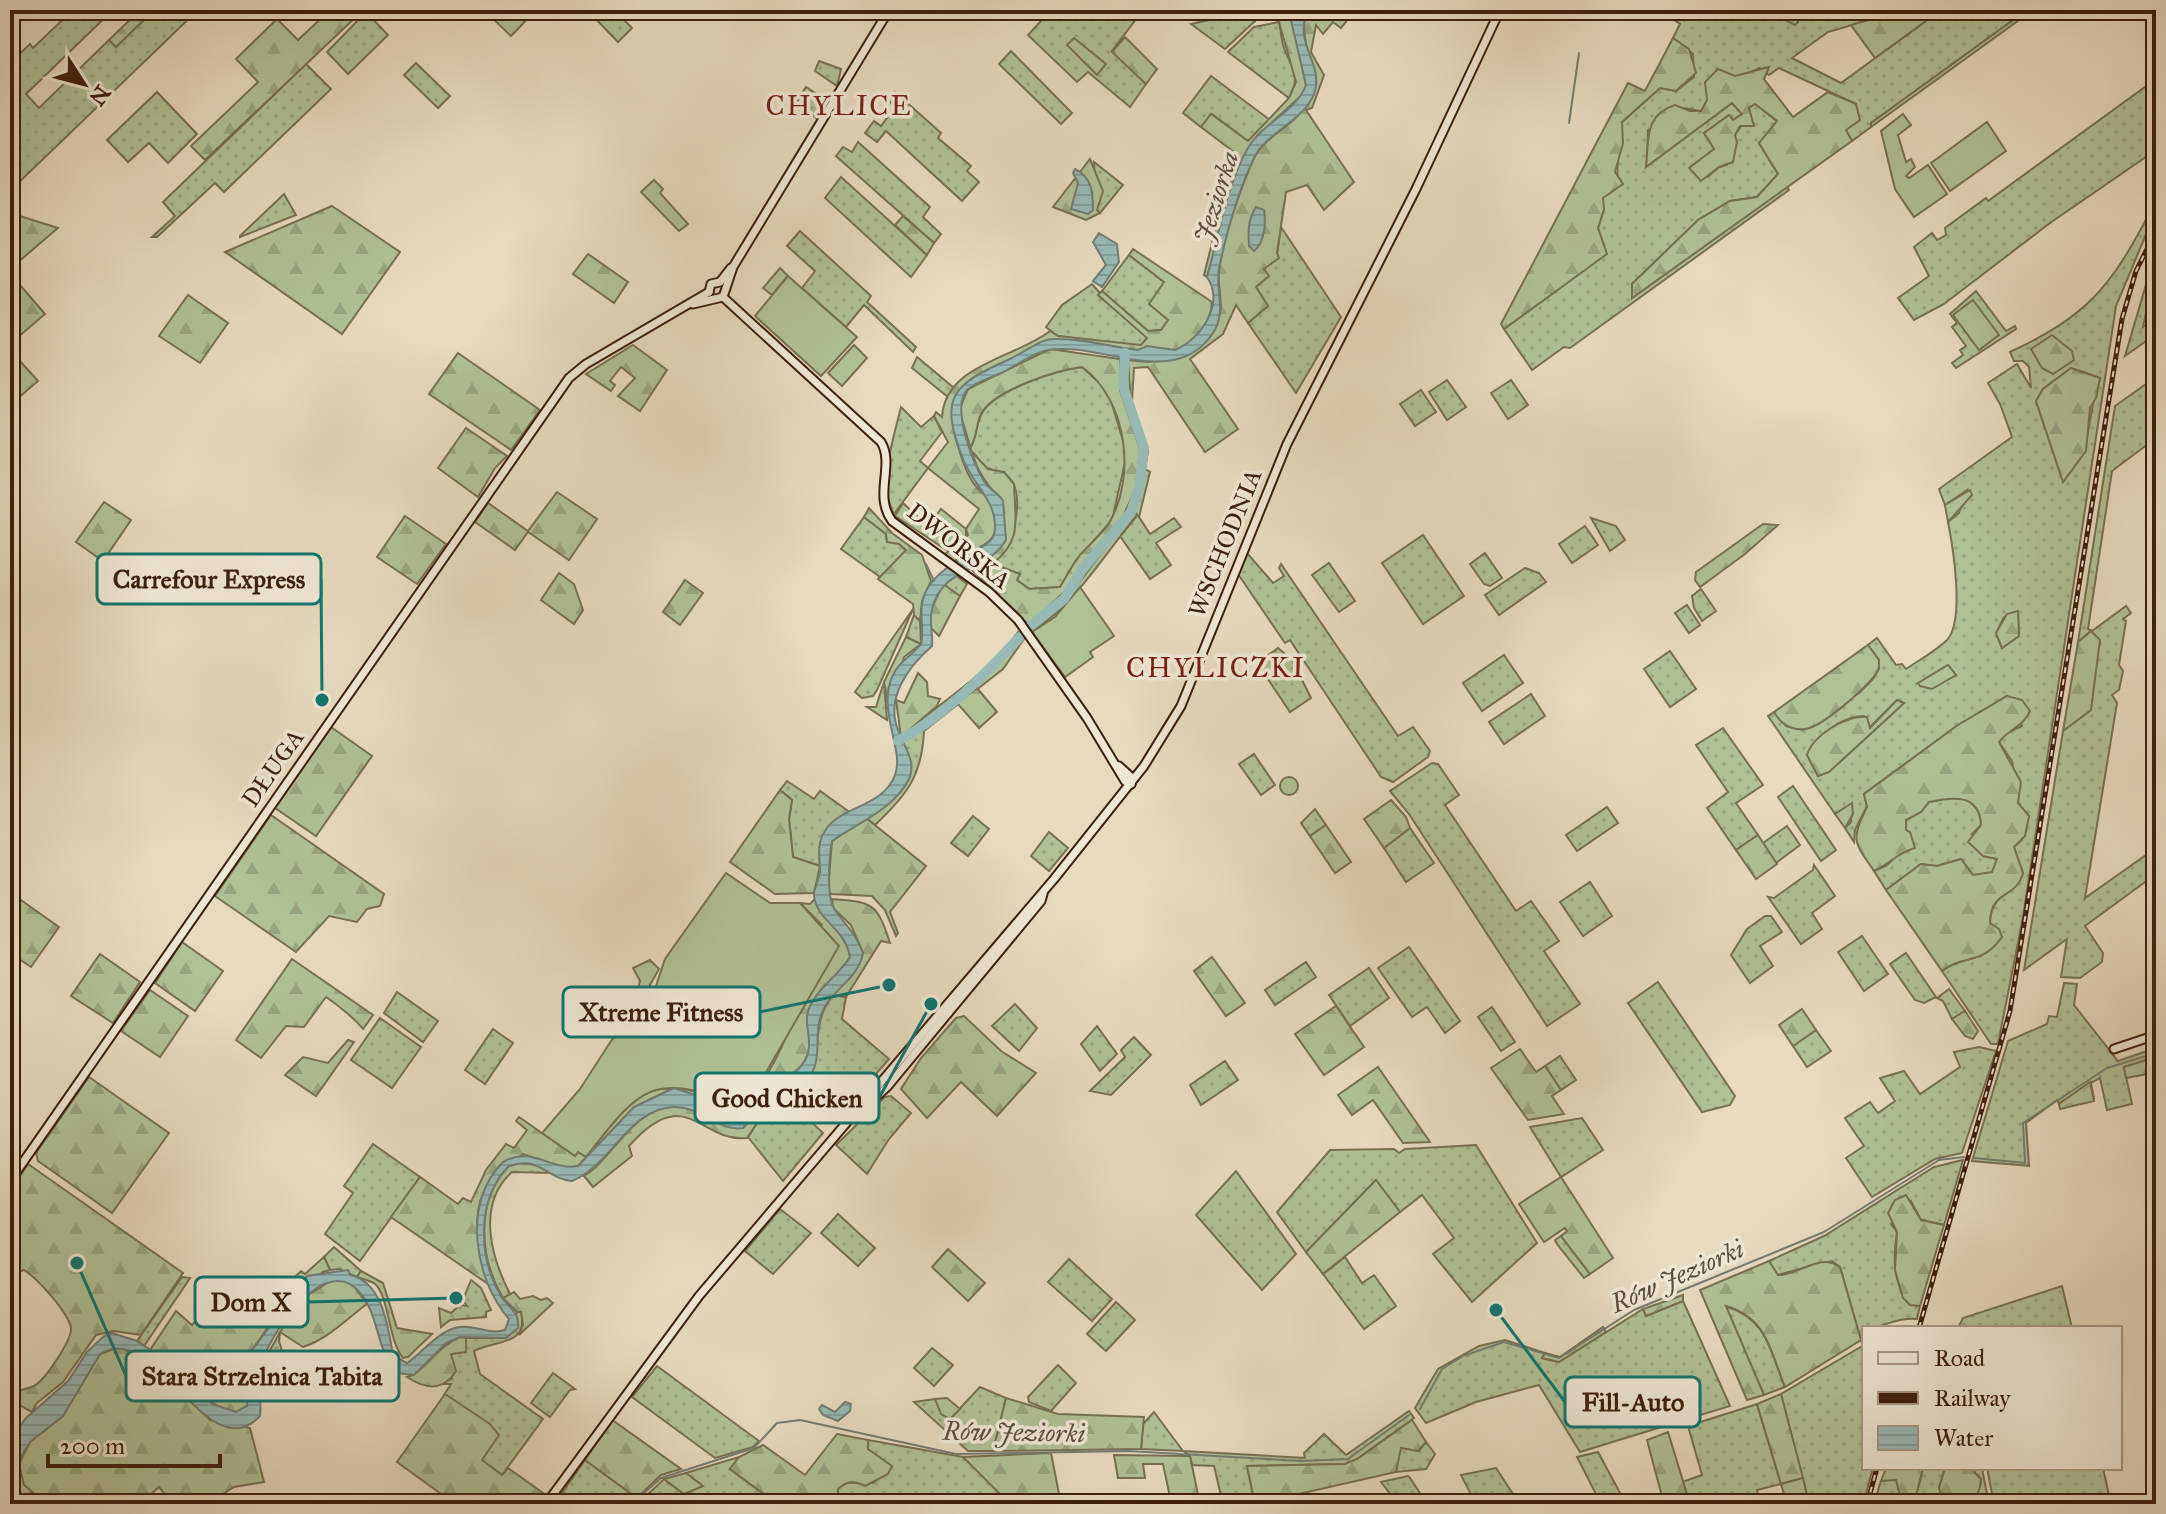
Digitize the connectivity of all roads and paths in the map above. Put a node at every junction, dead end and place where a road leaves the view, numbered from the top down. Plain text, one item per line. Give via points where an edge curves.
1 (889, 10) edge
2 (1500, 10) edge
3 (723, 284) junction
4 (711, 295) junction
5 (723, 297) junction
6 (1131, 784) junction
7 (2156, 1035) edge
8 (2114, 1049) dead end
9 (10, 1181) edge
10 (546, 1504) edge

1 - 3 street
2 - 6 street, WSCHODNIA via 1276,468 1176,717
3 - 4 street via 711,284
3 - 5 street
4 - 5 street
4 - 9 street, DŁUGA via 569,378
5 - 6 street, DWORSKA via 881,442 885,510 898,527 998,601 1024,628
6 - 10 street, WSCHODNIA via 956,1000 699,1296
7 - 8 street

